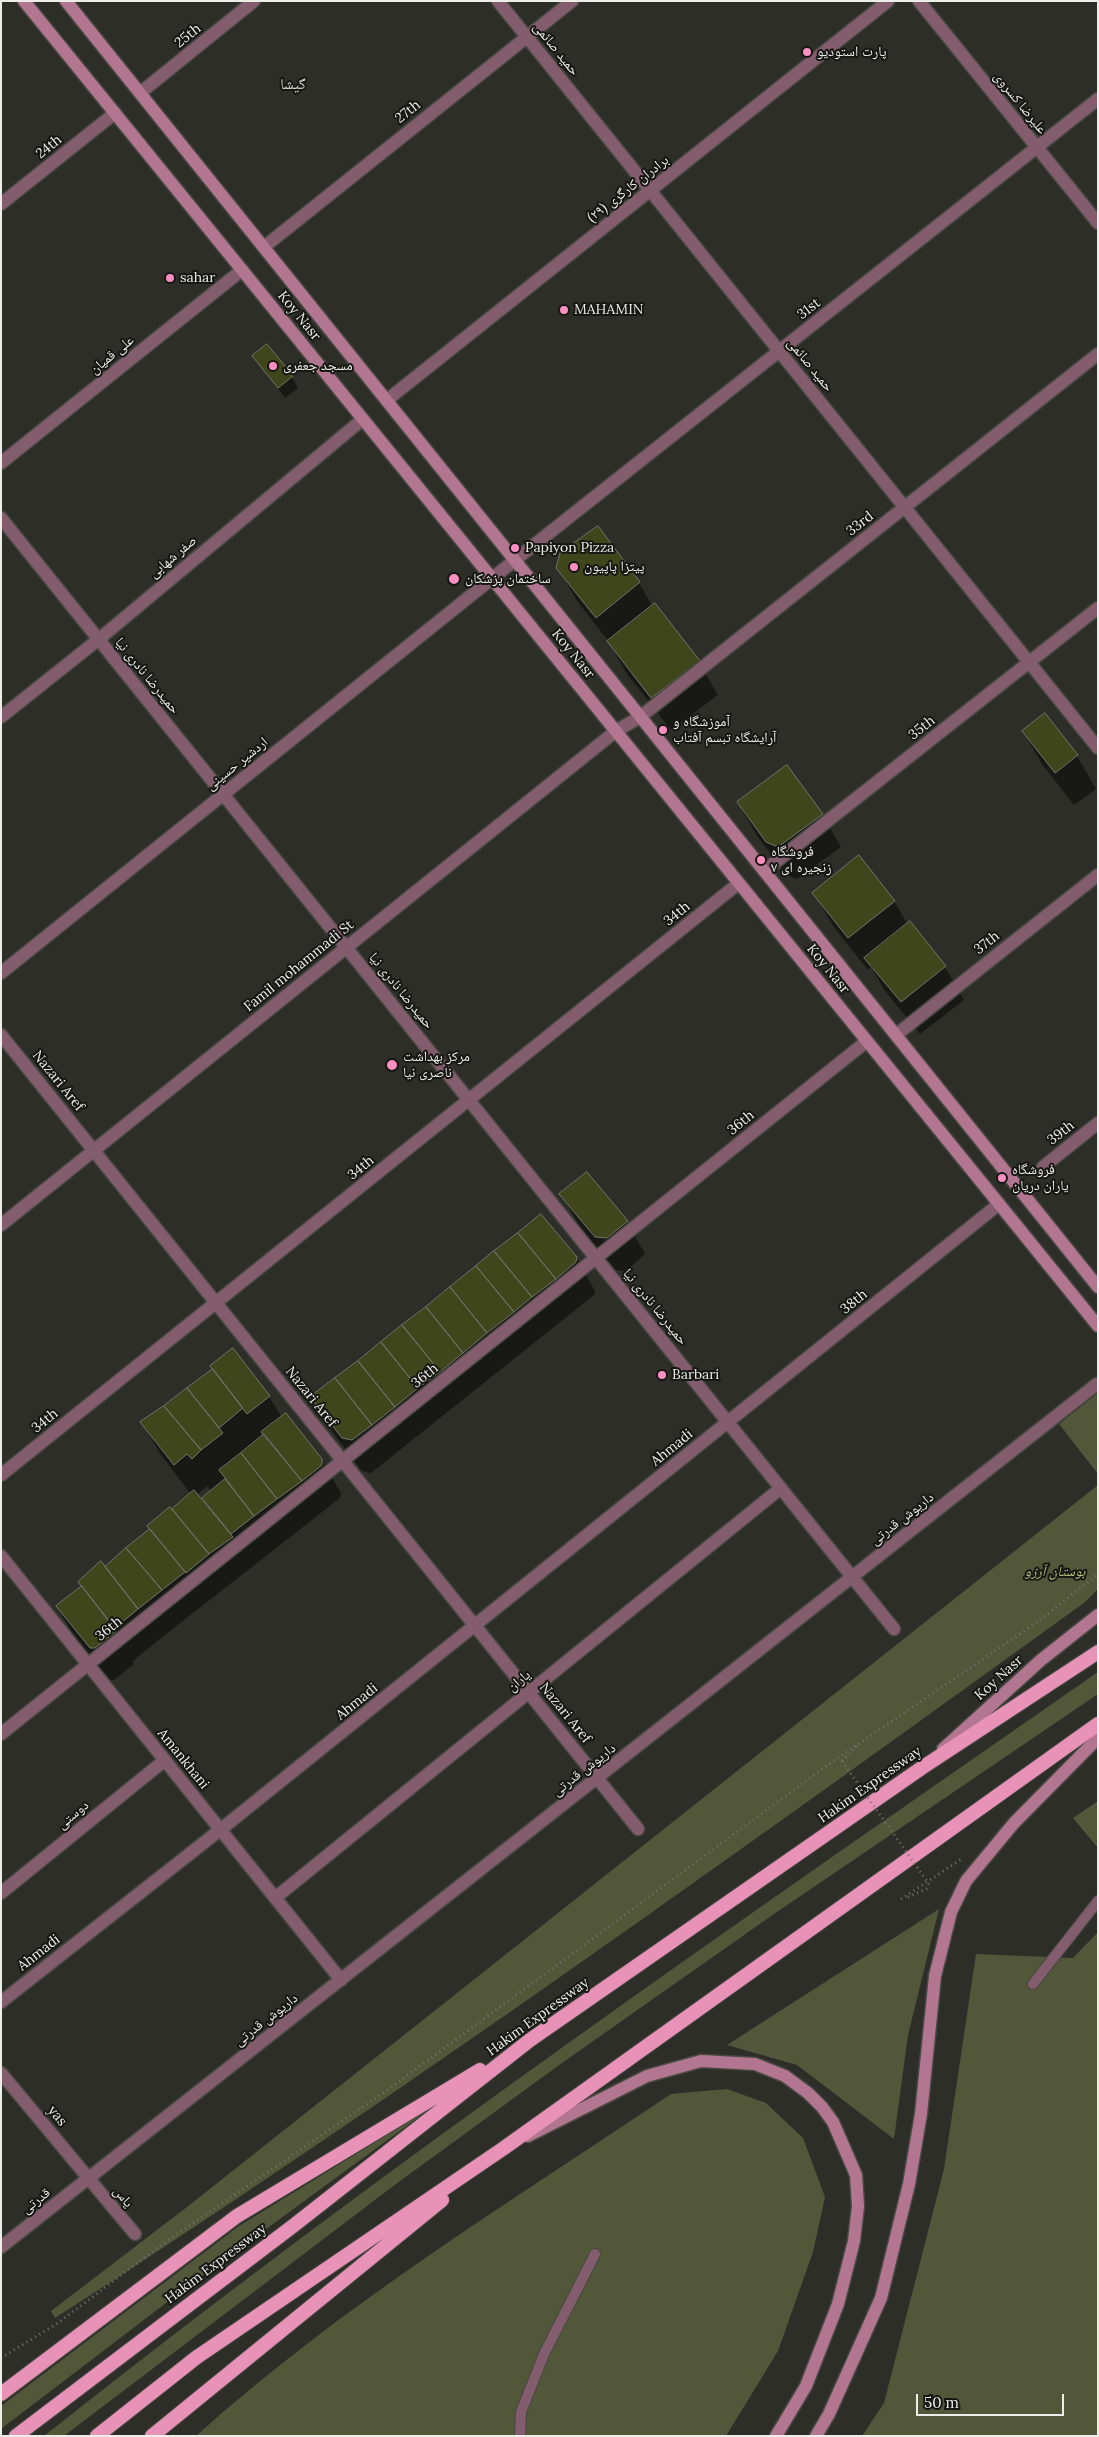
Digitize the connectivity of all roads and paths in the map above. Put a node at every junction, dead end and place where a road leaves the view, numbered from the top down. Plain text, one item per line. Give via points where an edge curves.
1 (24, 1) edge
2 (66, 1) edge
3 (254, 1) edge
4 (498, 1) edge
5 (572, 1) edge
6 (888, 1) edge
7 (920, 1) edge
8 (527, 37) junction
9 (140, 93) junction
10 (1098, 99) edge
11 (115, 113) junction
12 (1037, 147) junction
13 (650, 191) junction
14 (1, 204) edge
15 (1098, 223) edge
16 (264, 247) junction
17 (242, 270) junction
18 (779, 351) junction
19 (1098, 354) edge
20 (386, 400) junction
21 (363, 419) junction
22 (1, 463) edge
23 (904, 508) junction
24 (1, 518) edge
25 (515, 560) junction
26 (492, 579) junction
27 (1098, 608) edge
28 (99, 639) junction
29 (1029, 663) junction
30 (1, 717) edge
31 (640, 717) junction
32 (616, 731) junction
33 (1098, 748) edge
34 (224, 794) junction
35 (764, 871) junction
36 (1098, 875) edge
37 (739, 884) junction
38 (346, 947) junction
39 (1, 973) edge
40 (1, 1035) edge
41 (896, 1035) junction
42 (867, 1041) junction
43 (469, 1100) junction
44 (1098, 1123) edge
45 (94, 1150) junction
46 (1043, 1167) dead end
47 (999, 1204) junction
48 (1, 1225) edge
49 (596, 1258) junction
50 (1098, 1287) edge
51 (216, 1303) junction
52 (1098, 1326) edge
53 (1097, 1384) edge
54 (728, 1422) junction
55 (343, 1460) junction
56 (1, 1475) edge
57 (781, 1488) junction
58 (1, 1556) edge
59 (1098, 1574) edge
60 (853, 1577) junction
61 (1098, 1615) edge
62 (475, 1626) junction
63 (894, 1628) dead end
64 (1098, 1652) edge
65 (88, 1665) junction
66 (529, 1692) junction
67 (1098, 1724) edge
68 (1, 1734) edge
69 (866, 1737) junction
70 (1098, 1738) edge
71 (164, 1760) junction
72 (923, 1767) junction
73 (598, 1778) junction
74 (638, 1829) dead end
75 (220, 1830) junction
76 (966, 1856) dead end
77 (1, 1893) edge
78 (275, 1898) junction
79 (1098, 1901) edge
80 (341, 1980) junction
81 (1033, 1984) dead end
82 (1, 2002) edge
83 (530, 2040) junction
84 (1, 2073) edge
85 (504, 2148) junction
86 (89, 2179) junction
87 (134, 2234) dead end
88 (1, 2247) edge
89 (595, 2254) dead end
90 (1, 2358) edge
91 (46, 2359) junction
92 (1, 2382) edge
93 (1, 2394) edge
94 (16, 2436) edge
95 (97, 2436) edge
96 (152, 2436) edge
97 (520, 2436) edge
98 (776, 2436) edge
99 (816, 2436) edge

1 - 11 main road, Koy Nasr
2 - 9 main road, Koy Nasr
3 - 9 street, 25th
4 - 8 street, حمید صائمی
5 - 8 street, 27th
6 - 13 street, برادران کارگری (۲۹)
7 - 12 street, علیرضا کسروی
8 - 13 street, حمید صائمی
8 - 16 street, 27th
9 - 16 main road, Koy Nasr
10 - 12 street, 31st
11 - 14 street, 24th
11 - 17 main road, Koy Nasr
12 - 15 street, علیرضا کسروی
12 - 18 street, 31st
13 - 18 street, حمید صائمی
13 - 20 street, برادران کارگری (۲۹)
16 - 20 main road, Koy Nasr
17 - 21 main road, Koy Nasr
17 - 22 street, علی قمیان
18 - 23 street, حمید صائمی
18 - 25 street, 31st
19 - 23 street, 33rd
20 - 25 main road, Koy Nasr
21 - 26 main road, Koy Nasr
21 - 28 street, صفر شهابی
23 - 29 street, حمید صائمی
23 - 31 street, 33rd
24 - 28 street, حمیدرضا نادری نیا
25 - 26 street, اردشیر حسینی
25 - 31 main road, Koy Nasr
26 - 32 main road, Koy Nasr
26 - 34 street, اردشیر حسینی
27 - 29 street, 35th
28 - 30 street, صفر شهابی
28 - 34 street, حمیدرضا نادری نیا
29 - 33 street, حمید صائمی
29 - 35 street, 35th
31 - 32 street, 33rd
31 - 35 main road, Koy Nasr
32 - 37 main road, Koy Nasr
32 - 38 street, Famil mohammadi St
34 - 38 street, حمیدرضا نادری نیا
34 - 39 street, اردشیر حسینی
35 - 41 main road, Koy Nasr
36 - 41 street, 37th
37 - 42 main road, Koy Nasr
37 - 43 street, 34th
38 - 43 street, حمیدرضا نادری نیا
38 - 45 street, Famil mohammadi St
40 - 45 street, Nazari Aref
41 - 50 main road, Koy Nasr
42 - 47 main road, Koy Nasr
42 - 49 street, 36th
43 - 49 street, حمیدرضا نادری نیا
43 - 51 street, 34th
44 - 46 street, 39th
45 - 48 street, Famil mohammadi St
45 - 51 street, Nazari Aref
47 - 52 main road, Koy Nasr
47 - 54 street, 38th
49 - 54 street, حمیدرضا نادری نیا
49 - 55 street, 36th
51 - 55 street, Nazari Aref
51 - 56 street, 34th
53 - 60 street, داریوش قدرتی
54 - 57 street, حمیدرضا نادری نیا
54 - 62 street, Ahmadi
55 - 62 street, Nazari Aref
55 - 65 street, 36th
57 - 60 street, حمیدرضا نادری نیا
57 - 66 street, یاران
58 - 65 street, Amankhani
59 - 69 path via 1036,1623
60 - 63 street, حمیدرضا نادری نیا
60 - 73 street, داریوش قدرتی
61 - 72 main road, Koy Nasr via 1041,1660
62 - 66 street, Nazari Aref
62 - 75 street, Ahmadi
64 - 72 highway, Hakim Expressway
65 - 68 street, 36th
65 - 71 street, Amankhani
66 - 73 street, Nazari Aref
66 - 78 street, یاران
67 - 85 highway
69 - 76 path, bridge via 842,1761 930,1888 901,1900
69 - 90 path via 390,2089 156,2248 58,2323
70 - 99 main road via 1014,1823 966,1881 951,1912 934,1976 920,2114 909,2184 881,2298
71 - 75 street, Amankhani
71 - 77 street, دوستی
72 - 83 highway, Hakim Expressway
73 - 74 street, Nazari Aref
73 - 80 street, داریوش قدرتی
75 - 78 street, Amankhani
75 - 82 street, Ahmadi
78 - 80 street, Amankhani
79 - 81 lane
80 - 86 street, داریوش قدرتی
83 - 91 highway via 237,2216
83 - 94 highway, Hakim Expressway via 293,2226
84 - 86 street, yas
85 - 95 highway via 197,2357
85 - 96 highway
85 - 98 main road via 647,2076 701,2061 755,2064 785,2076 822,2107 833,2122 856,2175 858,2206 854,2241 838,2304 806,2386
86 - 87 street, یاس
86 - 88 street, قدرتی
89 - 97 lane via 544,2354 521,2412
91 - 92 highway
91 - 93 highway

